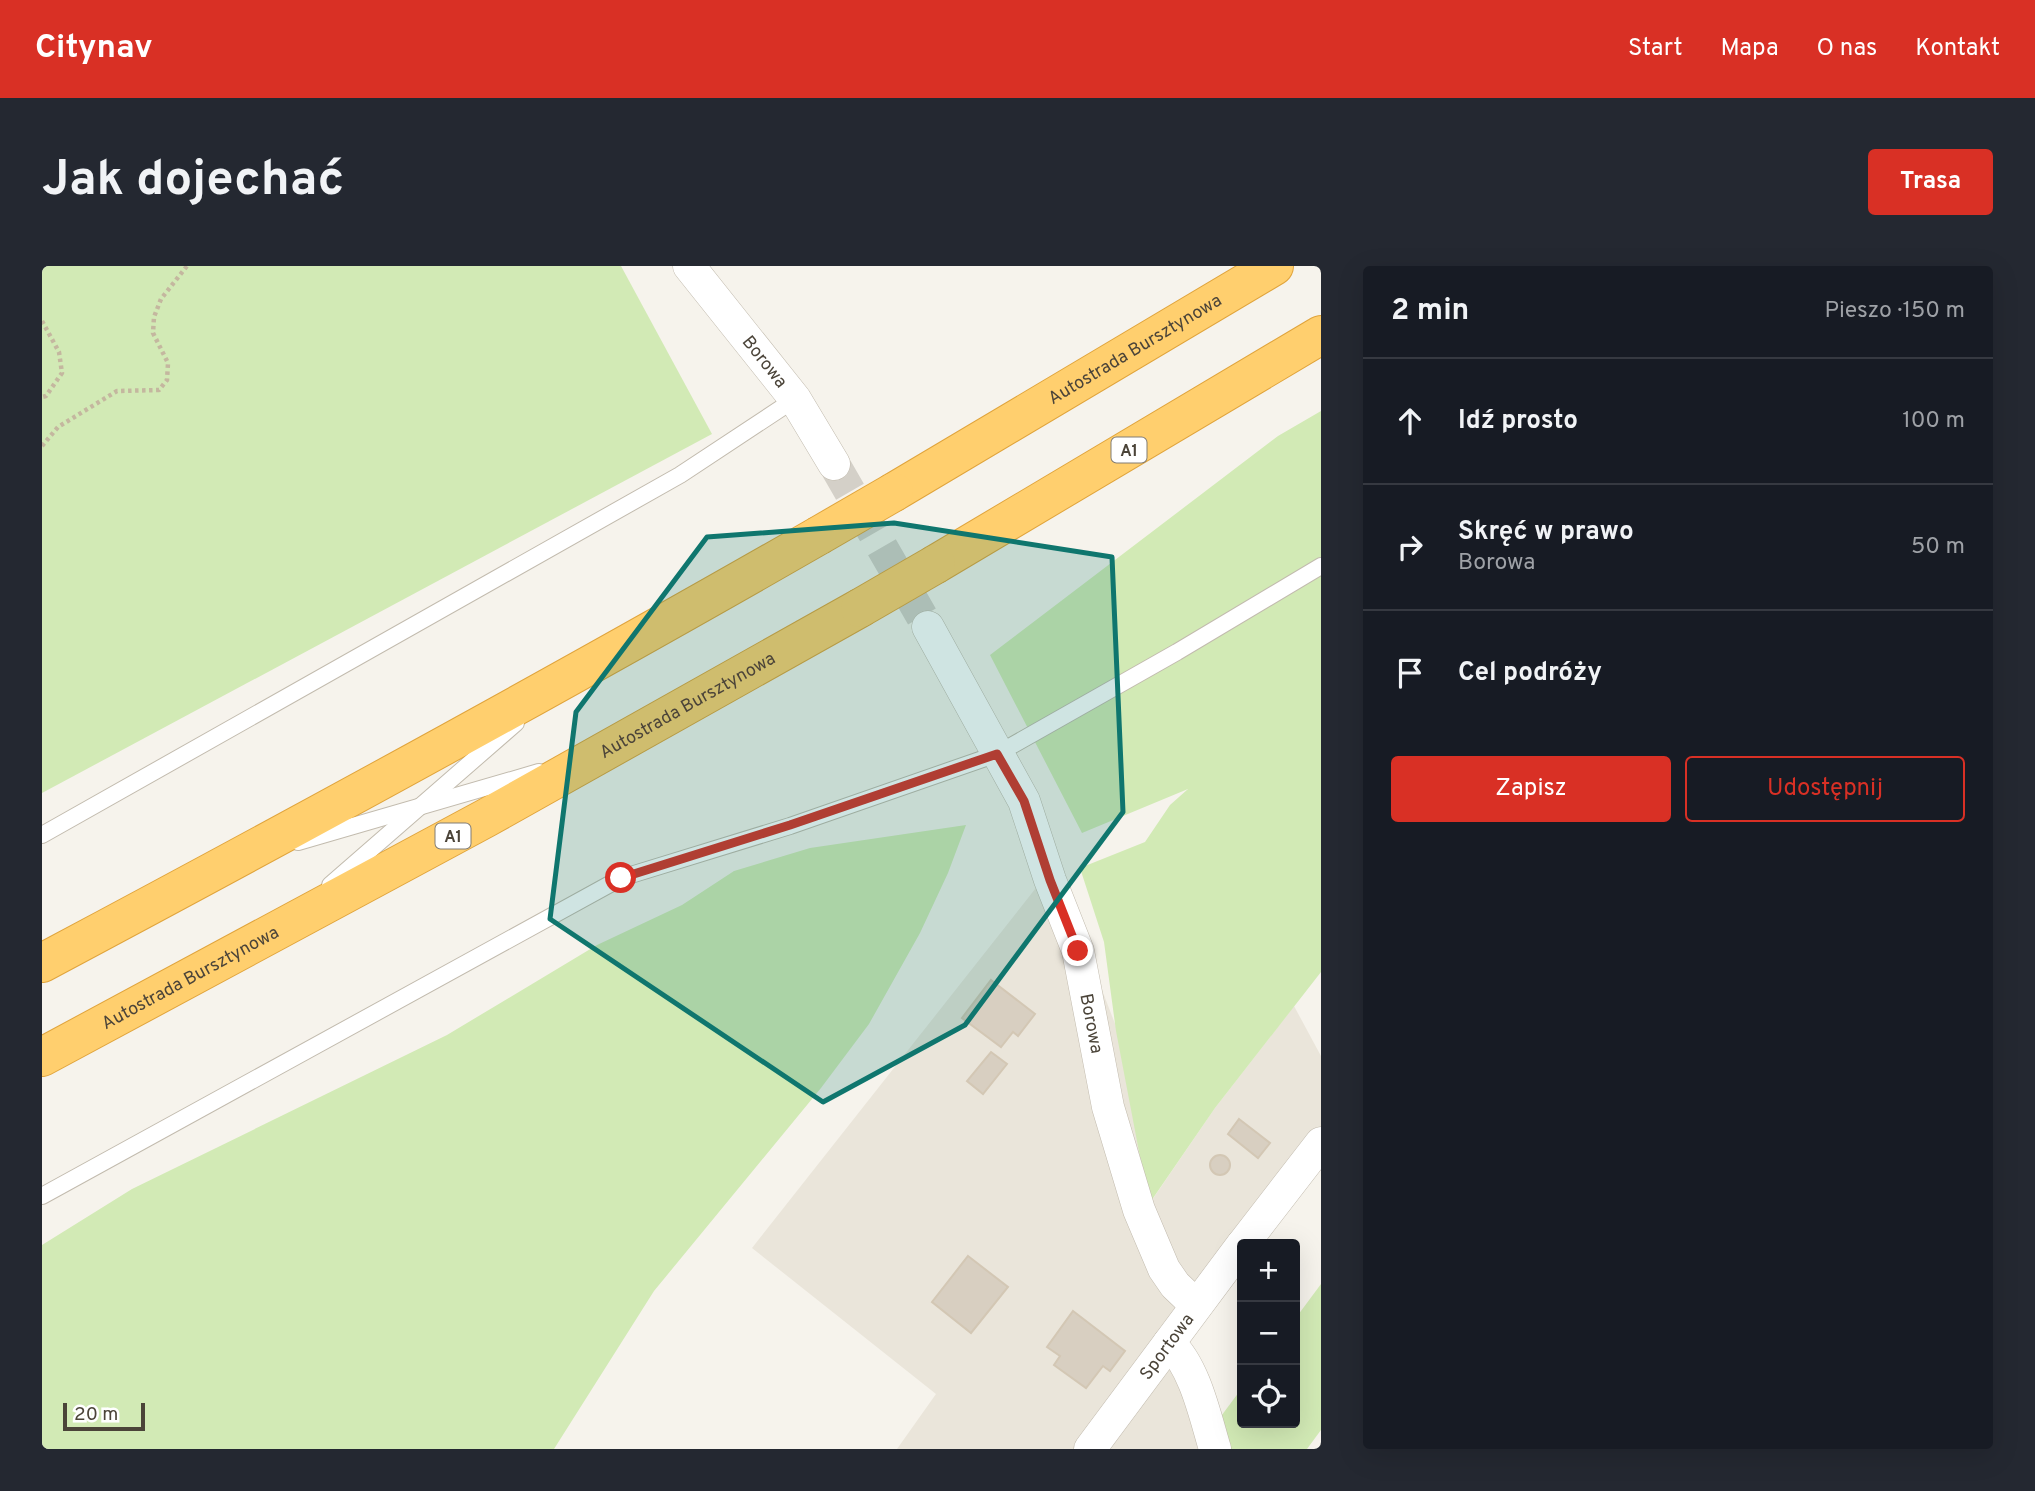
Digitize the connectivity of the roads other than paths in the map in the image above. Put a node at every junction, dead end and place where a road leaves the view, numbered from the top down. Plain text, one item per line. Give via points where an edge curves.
1 (689, 266) edge
2 (1274, 266) edge
3 (1321, 335) edge
4 (795, 399) junction
5 (834, 464) tunnel mouth
6 (1321, 566) edge
7 (928, 627) tunnel mouth
8 (565, 680) junction
9 (605, 752) junction
10 (997, 754) junction
11 (420, 807) junction
12 (42, 835) edge
13 (235, 860) junction
14 (274, 934) junction
15 (42, 963) edge
16 (42, 1057) edge
17 (1321, 1143) edge
18 (42, 1196) edge
19 (1247, 1239) edge
20 (1237, 1252) edge
21 (1196, 1305) junction
22 (1169, 1343) junction
23 (1090, 1449) edge
24 (1215, 1449) edge

1 - 4 street, Borowa
2 - 8 highway, Autostrada Bursztynowa, bridge via 894,492
3 - 9 highway, Autostrada Bursztynowa / A1, bridge via 936,564
4 - 5 street, Borowa
4 - 12 lane via 680,475
6 - 10 lane
7 - 10 street, Borowa
8 - 11 lane
8 - 13 highway, Autostrada Bursztynowa
9 - 11 lane
9 - 14 highway, Autostrada Bursztynowa / A1
10 - 18 lane via 621,878
10 - 21 street, Borowa via 1024,801 1078,951 1108,1107 1139,1210 1164,1269
11 - 13 lane
11 - 14 lane
13 - 15 highway, Autostrada Bursztynowa
14 - 16 highway, Autostrada Bursztynowa / A1
17 - 19 street, Sportowa
20 - 21 street, Sportowa
21 - 22 street, Sportowa
22 - 23 street, Sportowa
22 - 24 street via 1187,1366

